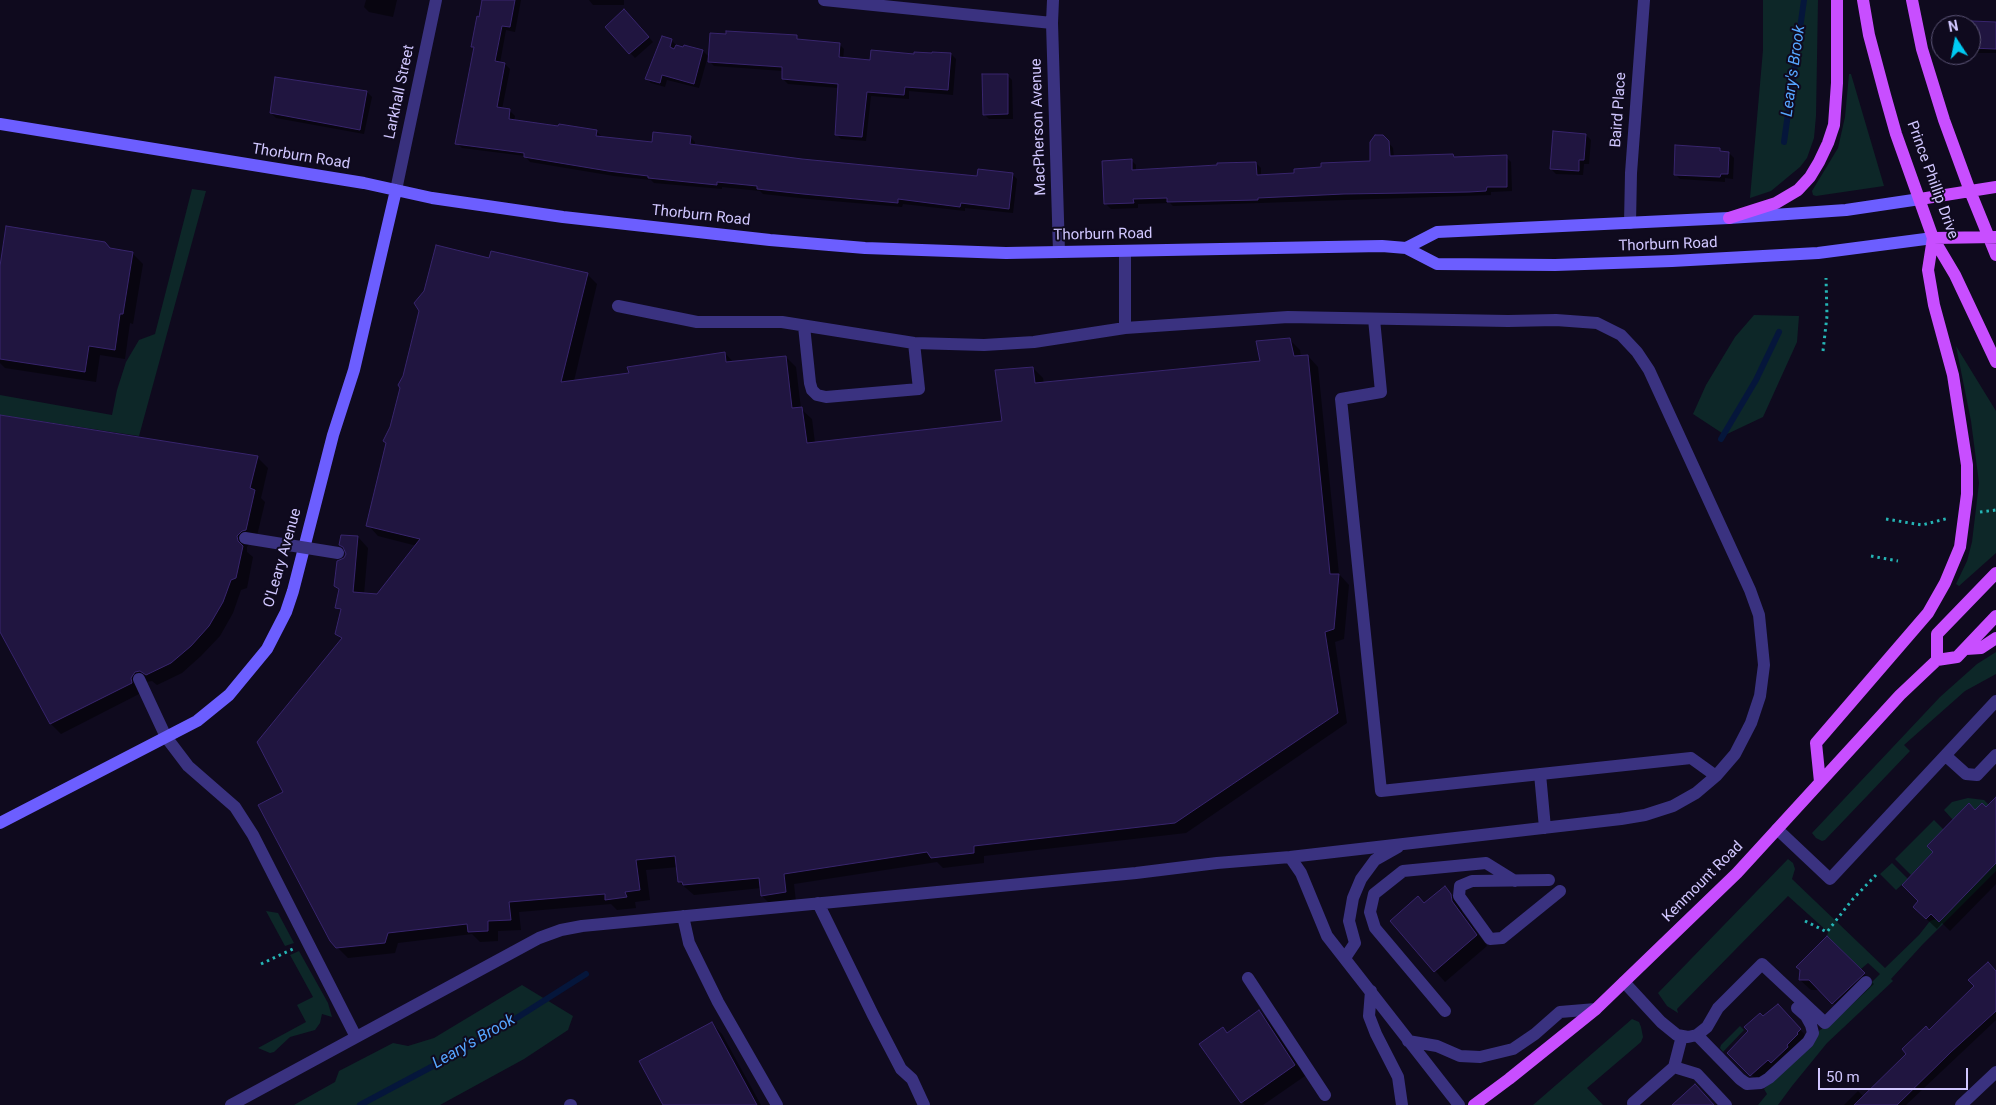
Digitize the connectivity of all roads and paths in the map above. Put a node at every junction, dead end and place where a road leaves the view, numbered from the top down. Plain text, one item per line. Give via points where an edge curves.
1 (436, 0) edge
2 (824, 0) edge
3 (1053, 0) edge
4 (1644, 0) edge
5 (1837, 0) edge
6 (1863, 0) edge
7 (1912, 0) edge
8 (1052, 23) junction
9 (0, 124) edge
10 (1996, 188) edge
11 (396, 190) junction
12 (1970, 191) junction
13 (1920, 199) junction
14 (1729, 218) junction
15 (1630, 223) junction
16 (1992, 237) edge
17 (1933, 238) junction
18 (1406, 248) junction
19 (1059, 252) junction
20 (1125, 252) junction
21 (1996, 255) edge
22 (1826, 278) dead end
23 (618, 306) dead end
24 (1374, 319) junction
25 (804, 326) junction
26 (1125, 328) junction
27 (914, 343) junction
28 (1823, 351) dead end
29 (1996, 362) edge
30 (1996, 510) edge
31 (1980, 512) dead end
32 (1952, 518) dead end
33 (1886, 519) dead end
34 (245, 538) dead end
35 (338, 553) dead end
36 (1871, 556) dead end
37 (1898, 561) dead end
38 (1996, 573) edge
39 (1996, 616) edge
40 (1996, 638) edge
41 (1966, 649) junction
42 (1936, 660) junction
43 (139, 679) dead end
44 (1996, 701) edge
45 (166, 737) junction
46 (1996, 755) edge
47 (1946, 756) junction
48 (1540, 774) junction
49 (1716, 776) junction
50 (1820, 782) junction
51 (0, 823) edge
52 (1545, 828) junction
53 (1777, 829) junction
54 (1402, 844) junction
55 (1290, 857) junction
56 (1876, 875) dead end
57 (1549, 880) dead end
58 (1515, 881) junction
59 (1560, 891) dead end
60 (818, 903) junction
61 (683, 916) junction
62 (1805, 921) dead end
63 (287, 951) dead end
64 (1345, 958) junction
65 (261, 964) dead end
66 (1756, 970) junction
67 (1248, 978) dead end
68 (1624, 982) junction
69 (1866, 982) dead end
70 (1371, 992) junction
71 (1596, 1009) junction
72 (1445, 1011) dead end
73 (1697, 1035) junction
74 (1682, 1036) junction
75 (356, 1037) junction
76 (1408, 1040) junction
77 (1674, 1067) junction
78 (1996, 1072) edge
79 (1325, 1095) dead end
80 (1633, 1103) dead end
81 (231, 1105) edge
82 (776, 1105) edge
83 (924, 1105) edge
84 (1402, 1105) edge
85 (1458, 1105) edge
86 (1474, 1105) edge
87 (1726, 1105) edge
88 (1961, 1105) edge

1 - 11 street, Larkhall Street
2 - 8 street
3 - 8 street, MacPherson Avenue
4 - 15 street, Baird Place
5 - 14 main road via 1834,125 1819,162 1798,190 1776,203
6 - 13 main road, Prince Phillip Drive via 1869,35 1896,134
7 - 12 main road, Prince Phillip Drive via 1930,77
8 - 19 street, MacPherson Avenue
9 - 11 main road, Thorburn Road
10 - 12 main road
11 - 19 main road, Thorburn Road via 563,217 770,240 928,251
11 - 45 main road, O'Leary Avenue via 354,370 333,435 286,612 267,649 229,695 197,721
12 - 13 main road
12 - 16 main road, Prince Phillip Drive
13 - 14 main road, Thorburn Road via 1846,210
13 - 17 main road, Prince Phillip Drive
14 - 15 main road, Thorburn Road
15 - 18 main road, Thorburn Road via 1437,232
16 - 17 main road
16 - 21 main road, Prince Phillip Drive
17 - 18 main road, Thorburn Road via 1818,253 1555,265 1437,264
17 - 29 main road, Prince Phillip Drive via 1955,275
17 - 50 main road via 1928,270 1953,375 1967,465 1960,547 1928,613 1816,743
18 - 20 main road, Thorburn Road
19 - 20 main road, Thorburn Road
20 - 26 street
22 - 28 path via 1828,316
23 - 25 street via 697,322 782,322
24 - 26 street via 1288,317
24 - 48 street via 1381,392 1341,399 1381,791
24 - 49 street via 1556,320 1597,324 1621,335 1637,352 1650,370 1759,614 1764,665 1760,696 1751,724 1735,754
25 - 27 street
25 - 27 street via 812,390 826,397 919,390
26 - 27 street via 1034,342 984,345
30 - 31 path
32 - 33 path via 1922,525
34 - 35 street, bridge
36 - 37 path
38 - 42 main road via 1937,634
39 - 41 main road
40 - 41 main road via 1981,648
41 - 42 main road via 1957,657
42 - 50 main road, Kenmount Road
43 - 45 street
44 - 47 street
45 - 51 main road, O'Leary Avenue
45 - 75 street via 188,766 235,807 262,852
46 - 47 street via 1977,775 1966,774
47 - 53 street via 1830,879
48 - 49 street via 1692,758
48 - 52 street
49 - 52 street via 1673,806 1645,815
50 - 53 main road, Kenmount Road
52 - 54 street
53 - 68 main road, Kenmount Road via 1737,873
54 - 55 street
54 - 64 street via 1375,860 1361,879 1349,921 1354,943
55 - 60 street
55 - 64 street via 1301,873 1327,936
56 - 62 path via 1827,932
57 - 58 street
58 - 59 street via 1472,880 1460,886 1459,896 1490,939 1502,938
58 - 72 street via 1486,864 1403,871 1374,894 1370,912 1375,928
60 - 61 street
60 - 83 street via 881,1031 901,1069 912,1079
61 - 75 street via 582,926 539,938
61 - 82 street via 689,943 718,1002
63 - 65 path
64 - 70 street
66 - 69 street via 1762,964 1825,1023
66 - 73 street via 1718,1008 1707,1027
66 - 73 street via 1806,1016 1813,1033 1808,1042 1769,1078 1761,1083 1747,1084
67 - 79 street
68 - 71 main road, Kenmount Road
68 - 74 street via 1661,1022
70 - 76 street
70 - 84 street via 1369,1016 1398,1077
71 - 76 street via 1560,1012 1513,1049 1480,1058 1460,1056 1437,1046
71 - 86 main road, Kenmount Road
73 - 74 street
74 - 77 street
75 - 81 street
76 - 85 street
77 - 80 street
77 - 87 street via 1697,1074
78 - 88 street

